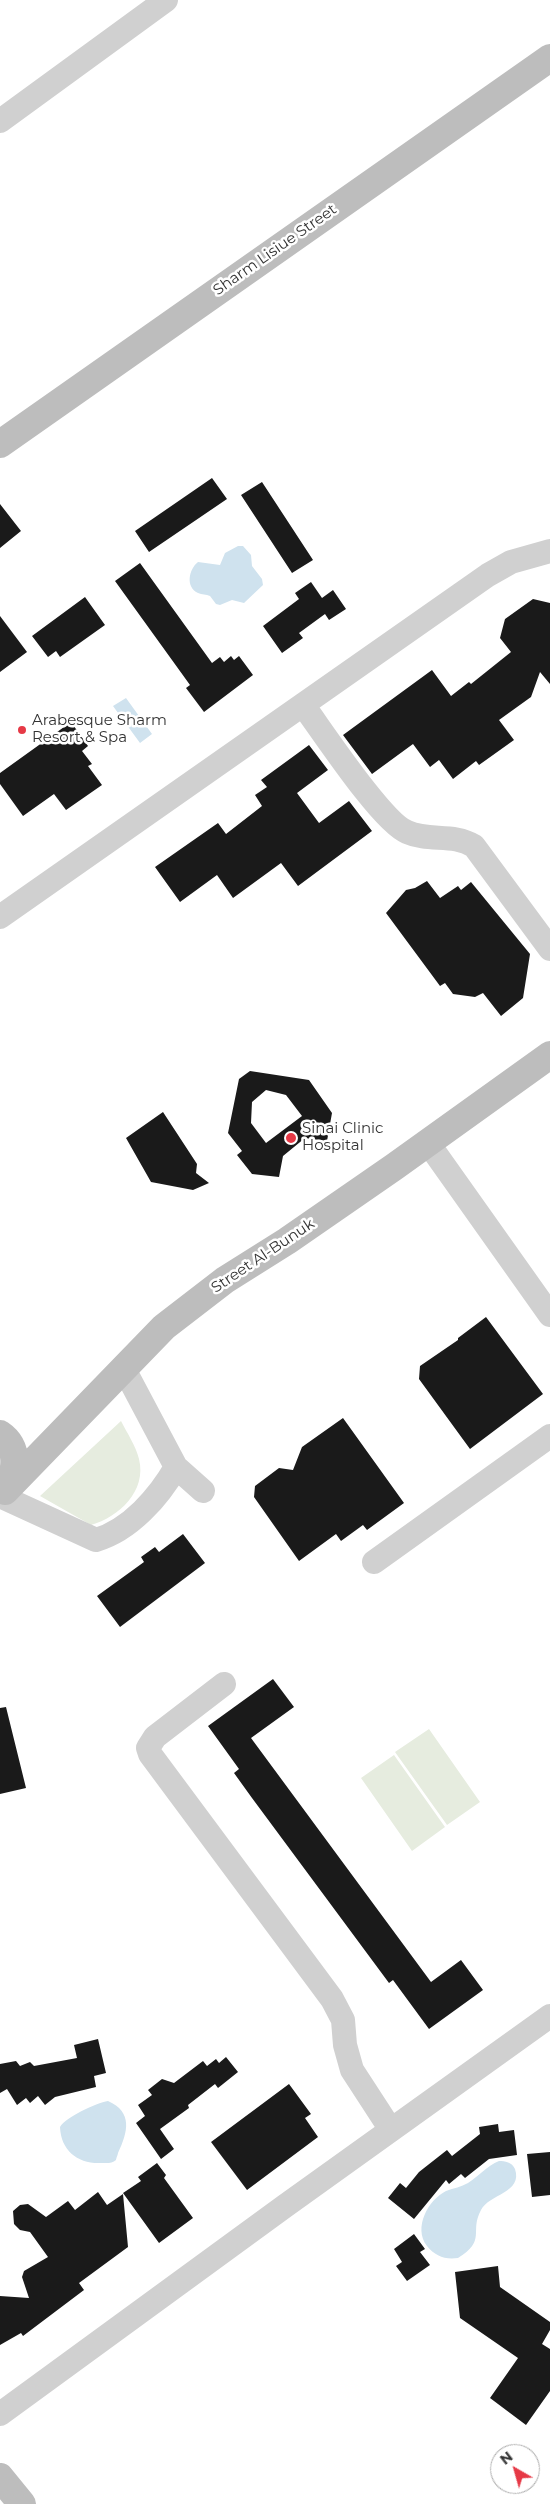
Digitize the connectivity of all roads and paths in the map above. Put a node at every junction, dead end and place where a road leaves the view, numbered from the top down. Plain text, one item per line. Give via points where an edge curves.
1 (166, 0) edge
2 (550, 58) edge
3 (0, 121) edge
4 (0, 444) edge
5 (550, 551) edge
6 (303, 706) junction
7 (0, 917) edge
8 (550, 949) edge
9 (550, 1055) edge
10 (428, 1143) junction
11 (550, 1315) edge
12 (123, 1367) junction
13 (0, 1434) edge
14 (550, 1436) edge
15 (176, 1467) junction
16 (203, 1491) dead end
17 (2, 1494) edge
18 (374, 1562) dead end
19 (224, 1684) dead end
20 (550, 2016) edge
21 (391, 2130) junction
22 (0, 2414) edge
23 (0, 2478) edge
24 (22, 2504) edge

1 - 3 street
2 - 4 main road, Sharm Lisiue Street
5 - 6 street via 529,556 494,572
6 - 7 street
6 - 8 street via 390,821 412,834 456,838 474,846
9 - 10 main road, Street Al-Bunuk
10 - 11 street
10 - 12 main road, Street Al-Bunuk via 225,1280 174,1319
12 - 15 street
12 - 17 main road, Street Al-Bunuk
13 - 17 main road via 10,1446 15,1469
14 - 18 street
15 - 16 street
15 - 17 street via 161,1493 113,1535 96,1540
19 - 21 street via 154,1737 148,1748 150,1754 332,2000 342,2020 352,2070
20 - 21 street
21 - 22 street
23 - 24 main road

